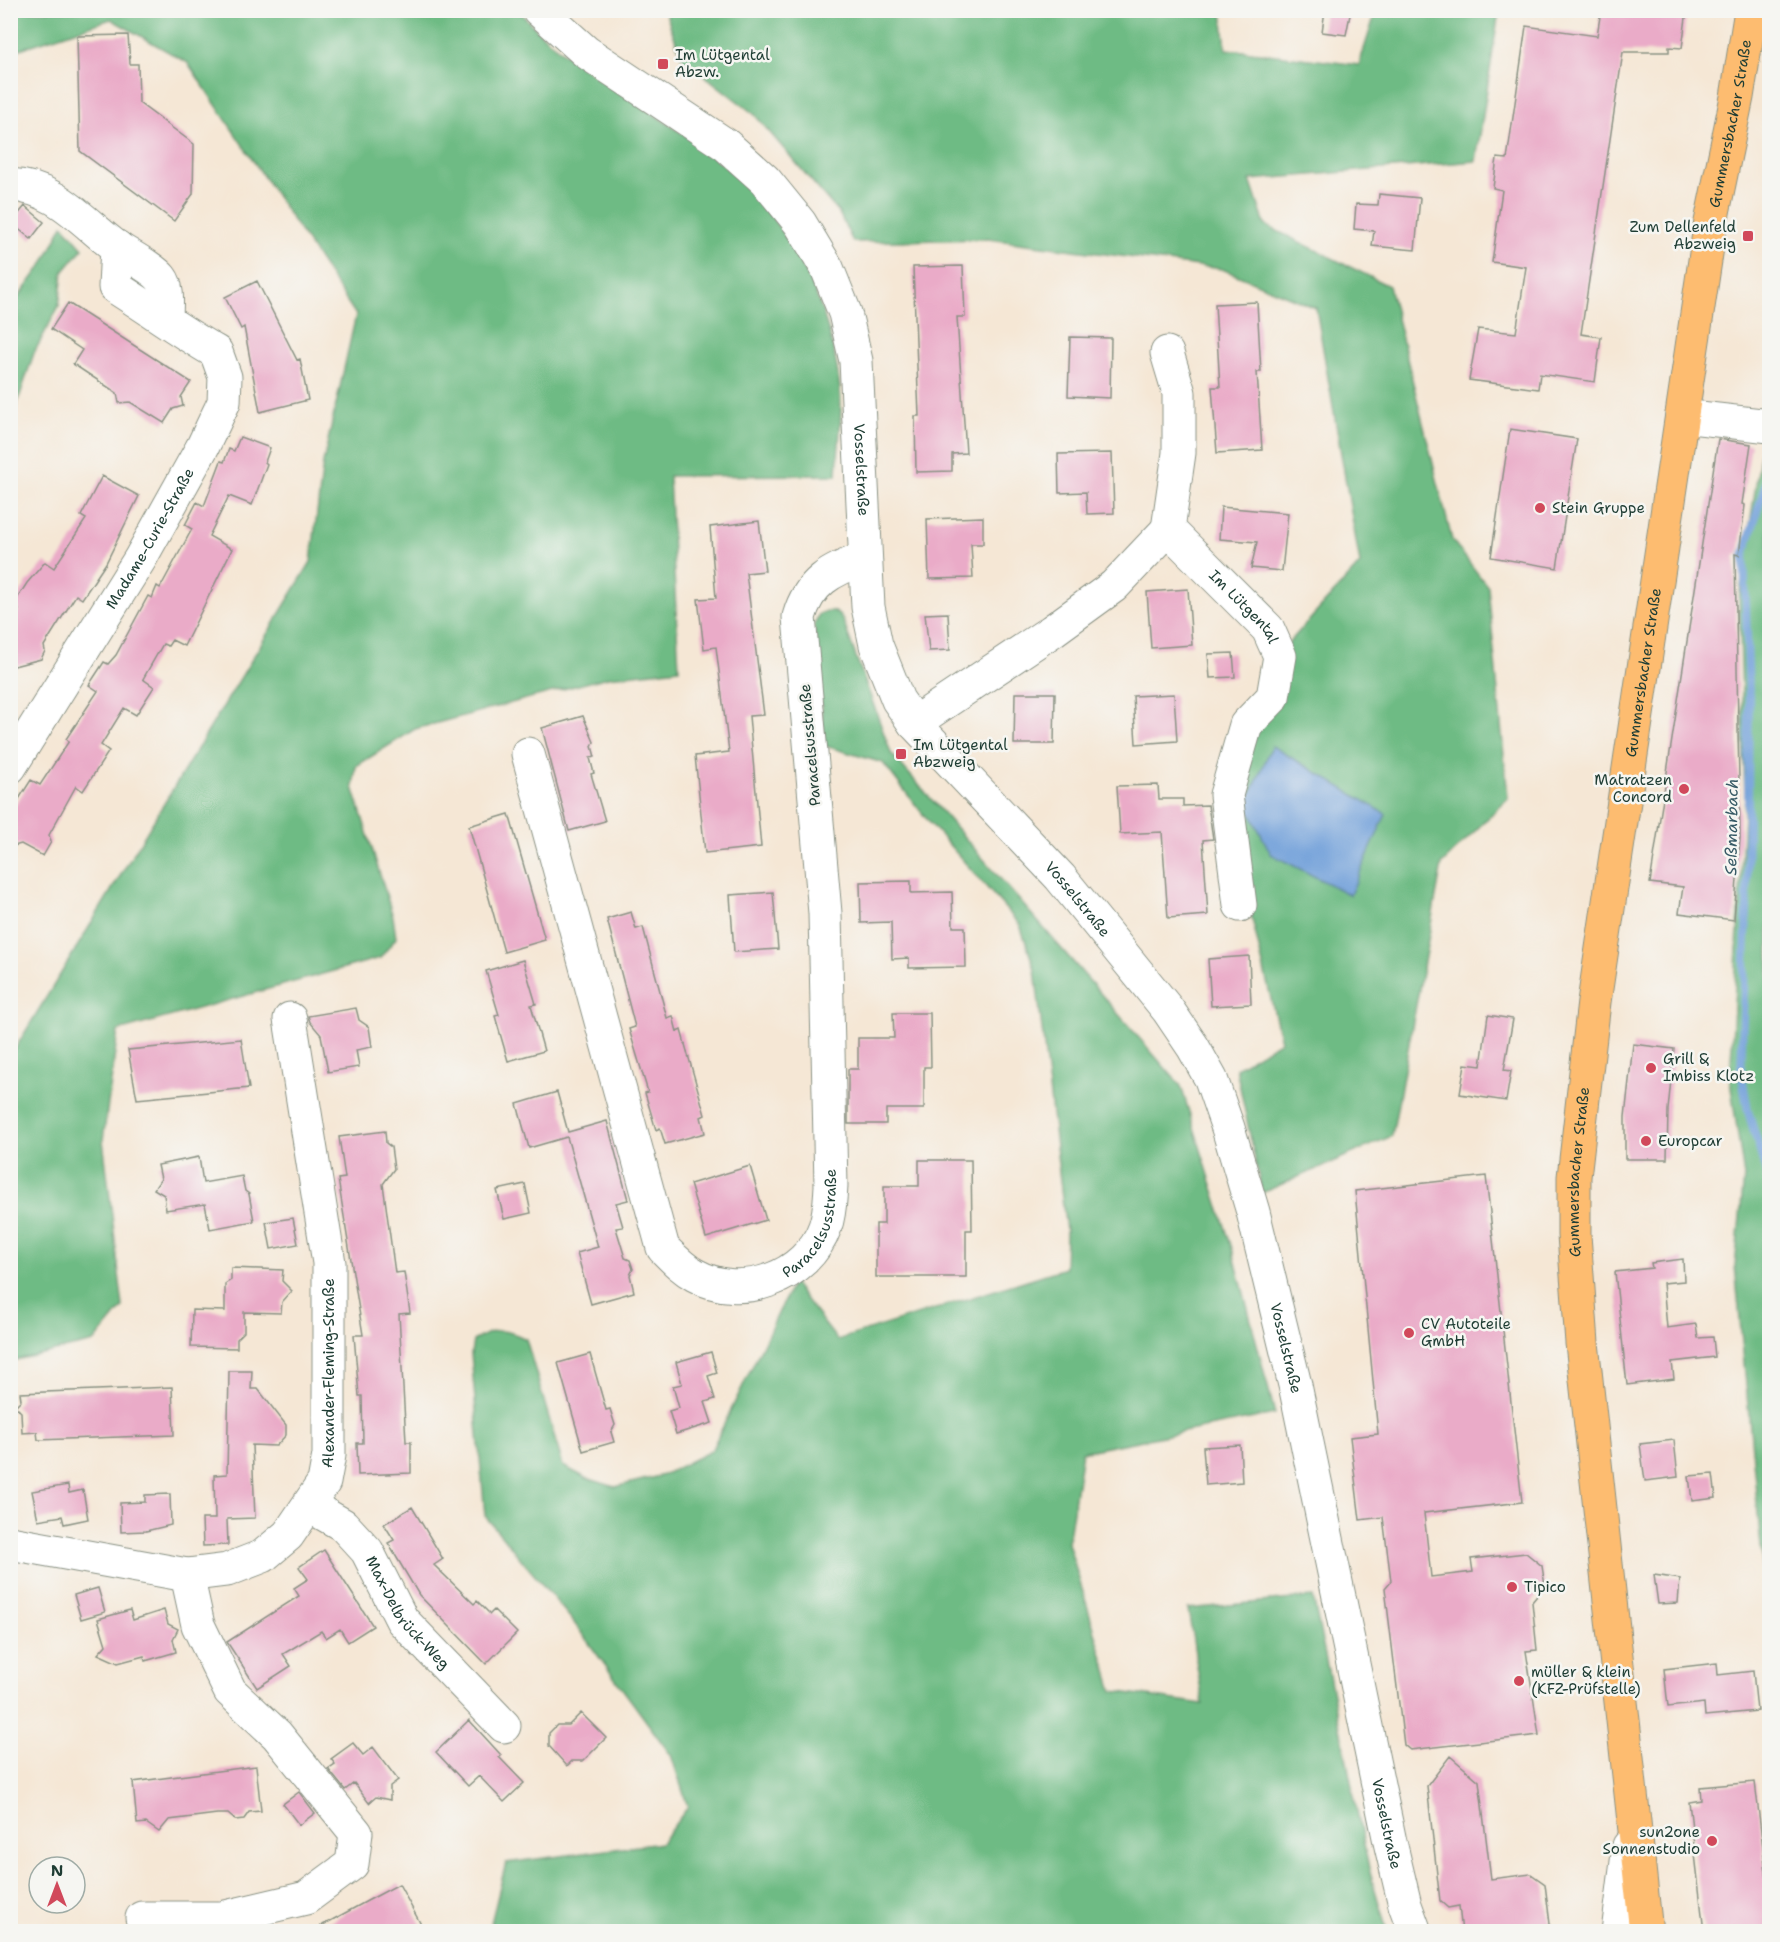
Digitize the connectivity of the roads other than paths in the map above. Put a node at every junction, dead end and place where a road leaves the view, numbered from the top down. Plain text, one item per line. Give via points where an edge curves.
1 (539, 10) edge
2 (1751, 10) edge
3 (10, 185) edge
4 (1167, 353) dead end
5 (1682, 416) junction
6 (1759, 424) edge
7 (1167, 529) junction
8 (864, 559) junction
9 (914, 723) junction
10 (528, 754) dead end
11 (10, 767) edge
12 (1240, 905) dead end
13 (290, 1019) dead end
14 (310, 1506) junction
15 (10, 1543) edge
16 (187, 1575) junction
17 (504, 1726) dead end
18 (1632, 1809) junction
19 (142, 1918) dead end
20 (1415, 1932) edge
21 (1618, 1932) edge
22 (1646, 1932) edge

1 - 8 street, Vosselstraße via 586,52 726,145 765,180 822,259 845,313 856,361
2 - 5 main road, Gummersbacher Straße via 1710,227
3 - 11 street, Madame-Curie-Straße via 28,186 63,201 117,247 115,287 216,352 225,377 224,402 203,446 140,559
4 - 7 street via 1179,393 1179,453
5 - 6 street
5 - 18 main road, Gummersbacher Straße via 1594,1002 1574,1177 1582,1343
7 - 9 street via 1114,586
7 - 12 street, Im Lütgental via 1268,629 1280,656 1273,697 1246,725 1226,795
8 - 9 street, Vosselstraße via 876,645 898,700
8 - 10 street, Paracelsusstraße via 839,567 821,581 805,596 799,616 825,913 830,1211 824,1229 804,1258 766,1282 718,1284 696,1276 663,1248
9 - 20 street, Vosselstraße via 1060,878 1168,1011 1211,1079 1253,1212 1295,1386 1389,1842
13 - 14 street, Alexander-Fleming-Straße via 329,1263 329,1455 324,1482
14 - 16 street, Alexander-Fleming-Straße via 288,1535 262,1556 227,1570
14 - 17 street, Max-Delbrück-Weg via 343,1524 367,1551 402,1620
15 - 16 street, Alexander-Fleming-Straße
16 - 19 street via 198,1625 230,1691 277,1735 356,1833 352,1864 306,1898 221,1918
18 - 21 street
18 - 22 main road, Gummersbacher Straße

